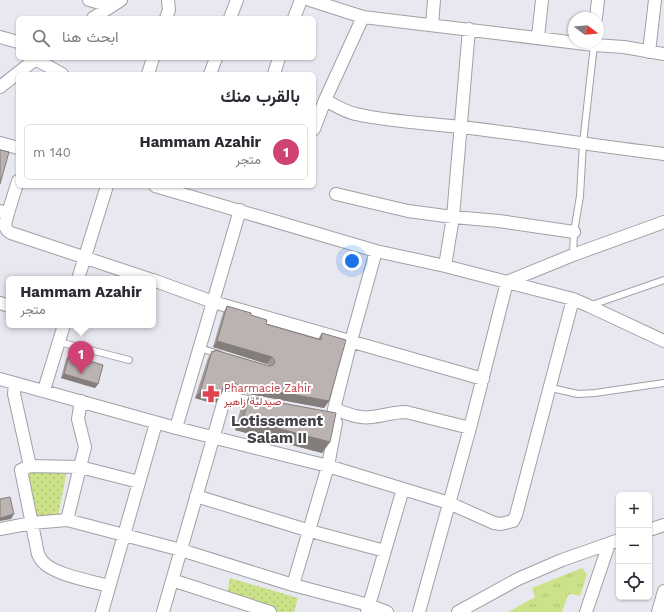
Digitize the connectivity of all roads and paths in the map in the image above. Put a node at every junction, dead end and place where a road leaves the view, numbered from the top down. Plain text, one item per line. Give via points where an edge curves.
1 (89, 0) edge
2 (168, 0) edge
3 (237, 0) edge
4 (301, 0) edge
5 (310, 0) edge
6 (434, 0) edge
7 (542, 0) edge
8 (598, 0) edge
9 (655, 0) edge
10 (116, 3) edge
11 (597, 12) edge
12 (96, 16) edge
13 (167, 16) edge
14 (231, 16) edge
15 (295, 16) edge
16 (363, 17) junction
17 (432, 25) junction
18 (469, 29) junction
19 (0, 37) edge
20 (538, 37) junction
21 (16, 41) edge
22 (568, 41) edge
23 (604, 45) edge
24 (594, 48) edge
25 (649, 52) junction
26 (664, 54) edge
27 (35, 60) edge
28 (38, 60) edge
29 (152, 60) edge
30 (215, 60) edge
31 (278, 60) edge
32 (19, 72) edge
33 (59, 72) edge
34 (149, 72) edge
35 (211, 72) edge
36 (275, 72) edge
37 (16, 75) edge
38 (0, 87) edge
39 (325, 100) junction
40 (316, 124) edge
41 (461, 127) junction
42 (0, 143) edge
43 (584, 143) junction
44 (16, 147) edge
45 (664, 154) edge
46 (16, 185) edge
47 (106, 188) edge
48 (162, 188) edge
49 (336, 194) dead end
50 (240, 210) junction
51 (4, 212) edge
52 (453, 217) junction
53 (664, 222) edge
54 (574, 232) junction
55 (376, 251) junction
56 (573, 255) junction
57 (85, 258) junction
58 (445, 266) junction
59 (79, 276) edge
60 (140, 276) edge
61 (664, 280) edge
62 (156, 281) edge
63 (507, 282) junction
64 (573, 300) junction
65 (213, 302) junction
66 (590, 306) junction
67 (63, 328) edge
68 (351, 341) junction
69 (664, 341) edge
70 (59, 342) junction
71 (200, 348) junction
72 (229, 357) edge
73 (129, 360) dead end
74 (0, 379) edge
75 (483, 379) junction
76 (16, 383) junction
77 (664, 383) edge
78 (551, 388) junction
79 (44, 390) junction
80 (81, 401) junction
81 (274, 407) edge
82 (333, 413) junction
83 (319, 414) edge
84 (156, 423) junction
85 (176, 428) junction
86 (470, 428) junction
87 (213, 438) junction
88 (30, 466) junction
89 (328, 466) junction
90 (80, 467) junction
91 (139, 482) junction
92 (403, 488) junction
93 (196, 496) junction
94 (449, 503) junction
95 (67, 520) junction
96 (32, 523) junction
97 (664, 525) edge
98 (0, 529) edge
99 (652, 529) edge
100 (310, 531) junction
101 (123, 536) junction
102 (614, 542) edge
103 (181, 550) junction
104 (385, 551) junction
105 (172, 580) junction
106 (293, 584) junction
107 (109, 586) junction
108 (664, 591) edge
109 (368, 609) edge
110 (102, 612) edge
111 (163, 612) edge
112 (270, 612) edge
113 (387, 612) edge
114 (418, 612) edge
115 (458, 612) edge
116 (586, 612) edge
117 (658, 612) edge

1 - 10 street
2 - 13 street
3 - 14 street
4 - 15 street
5 - 16 street
6 - 17 street
7 - 20 street
8 - 11 street
9 - 25 street
10 - 12 street
16 - 17 street
16 - 39 street
17 - 18 street
18 - 20 street
18 - 41 street
19 - 21 street
20 - 22 street
23 - 25 street
24 - 43 lane
25 - 26 street
27 - 32 street
28 - 33 street
29 - 34 street
30 - 35 street
31 - 36 street
37 - 38 street
39 - 40 street
39 - 41 street via 354,114
41 - 43 street
41 - 52 street
42 - 44 street
43 - 45 street
43 - 54 lane
46 - 51 street
47 - 57 street
48 - 50 street
49 - 52 street via 408,211
50 - 55 street
50 - 65 street
51 - 57 street via 4,226 10,233
52 - 54 street
52 - 58 street
53 - 56 street
54 - 56 lane
55 - 58 street
55 - 68 street
56 - 63 street
57 - 59 street
57 - 60 street
58 - 63 street
61 - 66 lane
62 - 65 street
63 - 64 street
63 - 75 street
64 - 66 street
64 - 78 street
65 - 68 street
65 - 71 street
66 - 69 street
67 - 70 street
68 - 75 street
68 - 82 street
70 - 73 lane
70 - 79 street
71 - 72 lane
71 - 85 street
74 - 76 street
75 - 86 street
76 - 79 street
76 - 88 street via 14,394
77 - 78 lane via 578,394
78 - 94 street via 513,521 494,523
79 - 80 street
80 - 84 street
80 - 90 street via 78,419 86,447
81 - 87 street via 225,397
82 - 83 street
82 - 86 street via 370,418 406,412
82 - 89 street via 336,423
84 - 85 street
84 - 91 street
85 - 87 street
86 - 94 street
87 - 89 street
87 - 93 street
88 - 90 street
88 - 96 street via 21,470
89 - 92 street
89 - 100 street
90 - 91 street
90 - 95 street
91 - 101 street
92 - 94 street
92 - 104 street
93 - 100 street
93 - 103 street
94 - 114 street
95 - 96 street
95 - 101 street
96 - 98 street
96 - 107 street via 42,562 60,572
97 - 99 street
100 - 104 street
100 - 106 street
101 - 103 street
101 - 107 street
102 - 115 street via 562,560
102 - 116 street
103 - 105 street
103 - 106 street
104 - 109 street
105 - 111 street
105 - 112 street
106 - 109 street
107 - 110 street
108 - 117 street
109 - 113 street

